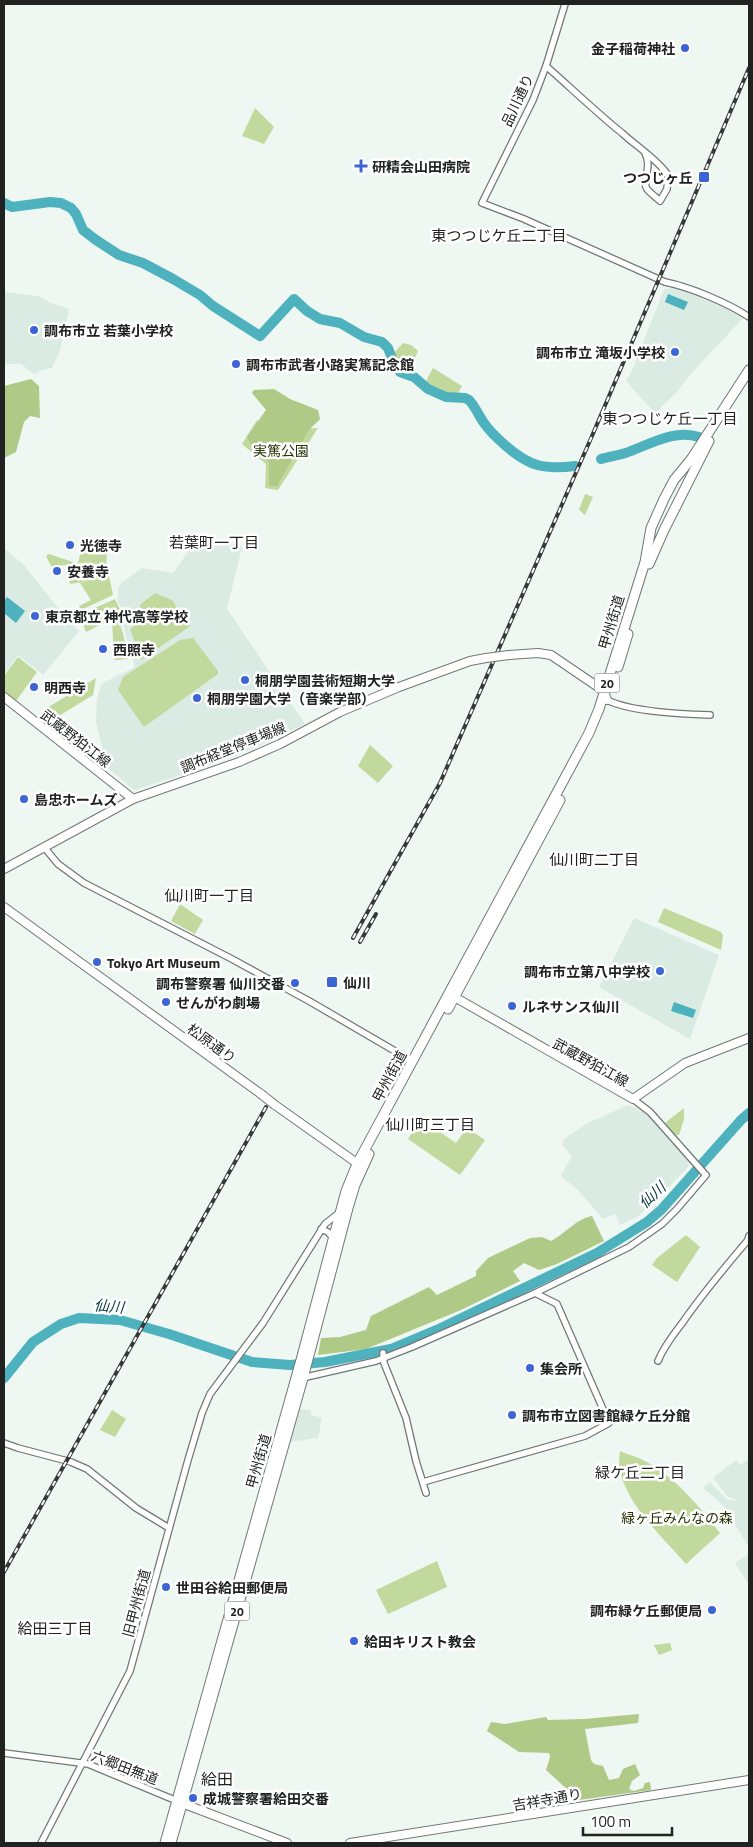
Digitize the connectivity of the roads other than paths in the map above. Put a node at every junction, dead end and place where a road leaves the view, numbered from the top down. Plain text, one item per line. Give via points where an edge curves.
1 (565, 4) edge
2 (546, 66) junction
3 (645, 153) junction
4 (749, 317) edge
5 (749, 370) edge
6 (749, 380) edge
7 (606, 696) junction
8 (4, 697) edge
9 (710, 716) dead end
10 (133, 799) junction
11 (44, 847) junction
12 (4, 869) edge
13 (4, 907) edge
14 (452, 995) junction
15 (749, 1038) edge
16 (412, 1061) junction
17 (633, 1099) junction
18 (360, 1166) junction
19 (348, 1208) junction
20 (339, 1213) junction
21 (321, 1229) junction
22 (749, 1236) edge
23 (333, 1238) junction
24 (535, 1293) junction
25 (383, 1356) junction
26 (305, 1358) junction
27 (658, 1360) dead end
28 (300, 1375) junction
29 (4, 1443) edge
30 (423, 1482) junction
31 (426, 1493) dead end
32 (169, 1528) junction
33 (4, 1753) edge
34 (82, 1764) junction
35 (749, 1780) edge
36 (180, 1802) junction
37 (40, 1843) edge
38 (165, 1843) edge
39 (171, 1843) edge
40 (287, 1843) edge
41 (350, 1843) edge

1 - 2 street, 品川通り
2 - 3 street
2 - 4 street, 品川通り via 533,100 482,203
3 - 3 street via 654,158 668,175 667,189 660,201 646,188 649,164
5 - 7 highway, 甲州街道 / 20 via 664,499 652,528
6 - 7 highway, 甲州街道 / 20 via 707,445 658,542
7 - 9 street via 623,706
7 - 10 main road, 調布経堂停車場線, bridge via 551,656 529,653 470,661 340,712 239,762
7 - 14 highway, 甲州街道 / 20 via 583,757
8 - 10 main road, 武蔵野狛江線
10 - 11 main road, 調布経堂停車場線
11 - 12 main road, 調布経堂停車場線
11 - 16 street, bridge via 58,864 84,884 230,958
13 - 18 main road, 松原通り, bridge
14 - 16 highway, 甲州街道 / 20
14 - 17 main road, 武蔵野狛江線
14 - 18 highway, 甲州街道 / 20
15 - 17 main road, 武蔵野狛江線 via 686,1062
16 - 18 highway, 甲州街道 / 20
17 - 24 street via 650,1112 705,1174 677,1209 646,1236
18 - 19 highway, 甲州街道 / 20
18 - 20 highway, 甲州街道 / 20 via 346,1191
19 - 20 street
19 - 26 highway, 甲州街道 / 20
20 - 21 street
20 - 23 highway, 甲州街道 / 20
21 - 23 street
21 - 32 street, 旧甲州街道 via 263,1323 210,1394
22 - 27 street via 691,1309
23 - 26 highway, 甲州街道 / 20
24 - 25 street
24 - 30 street via 557,1304 609,1423 585,1436
25 - 28 street
25 - 30 street via 406,1418
26 - 28 highway, 甲州街道 / 20
28 - 36 highway, 甲州街道 / 20
29 - 32 street via 87,1469 136,1508
30 - 31 street
32 - 34 street, 旧甲州街道 via 130,1671
33 - 34 street, 六郷田無道
34 - 36 street, 六郷田無道
34 - 37 street, 旧甲州街道
35 - 41 main road, 吉祥寺通り
36 - 38 highway, 甲州街道 / 20
36 - 39 highway, 甲州街道 / 20
36 - 40 main road

